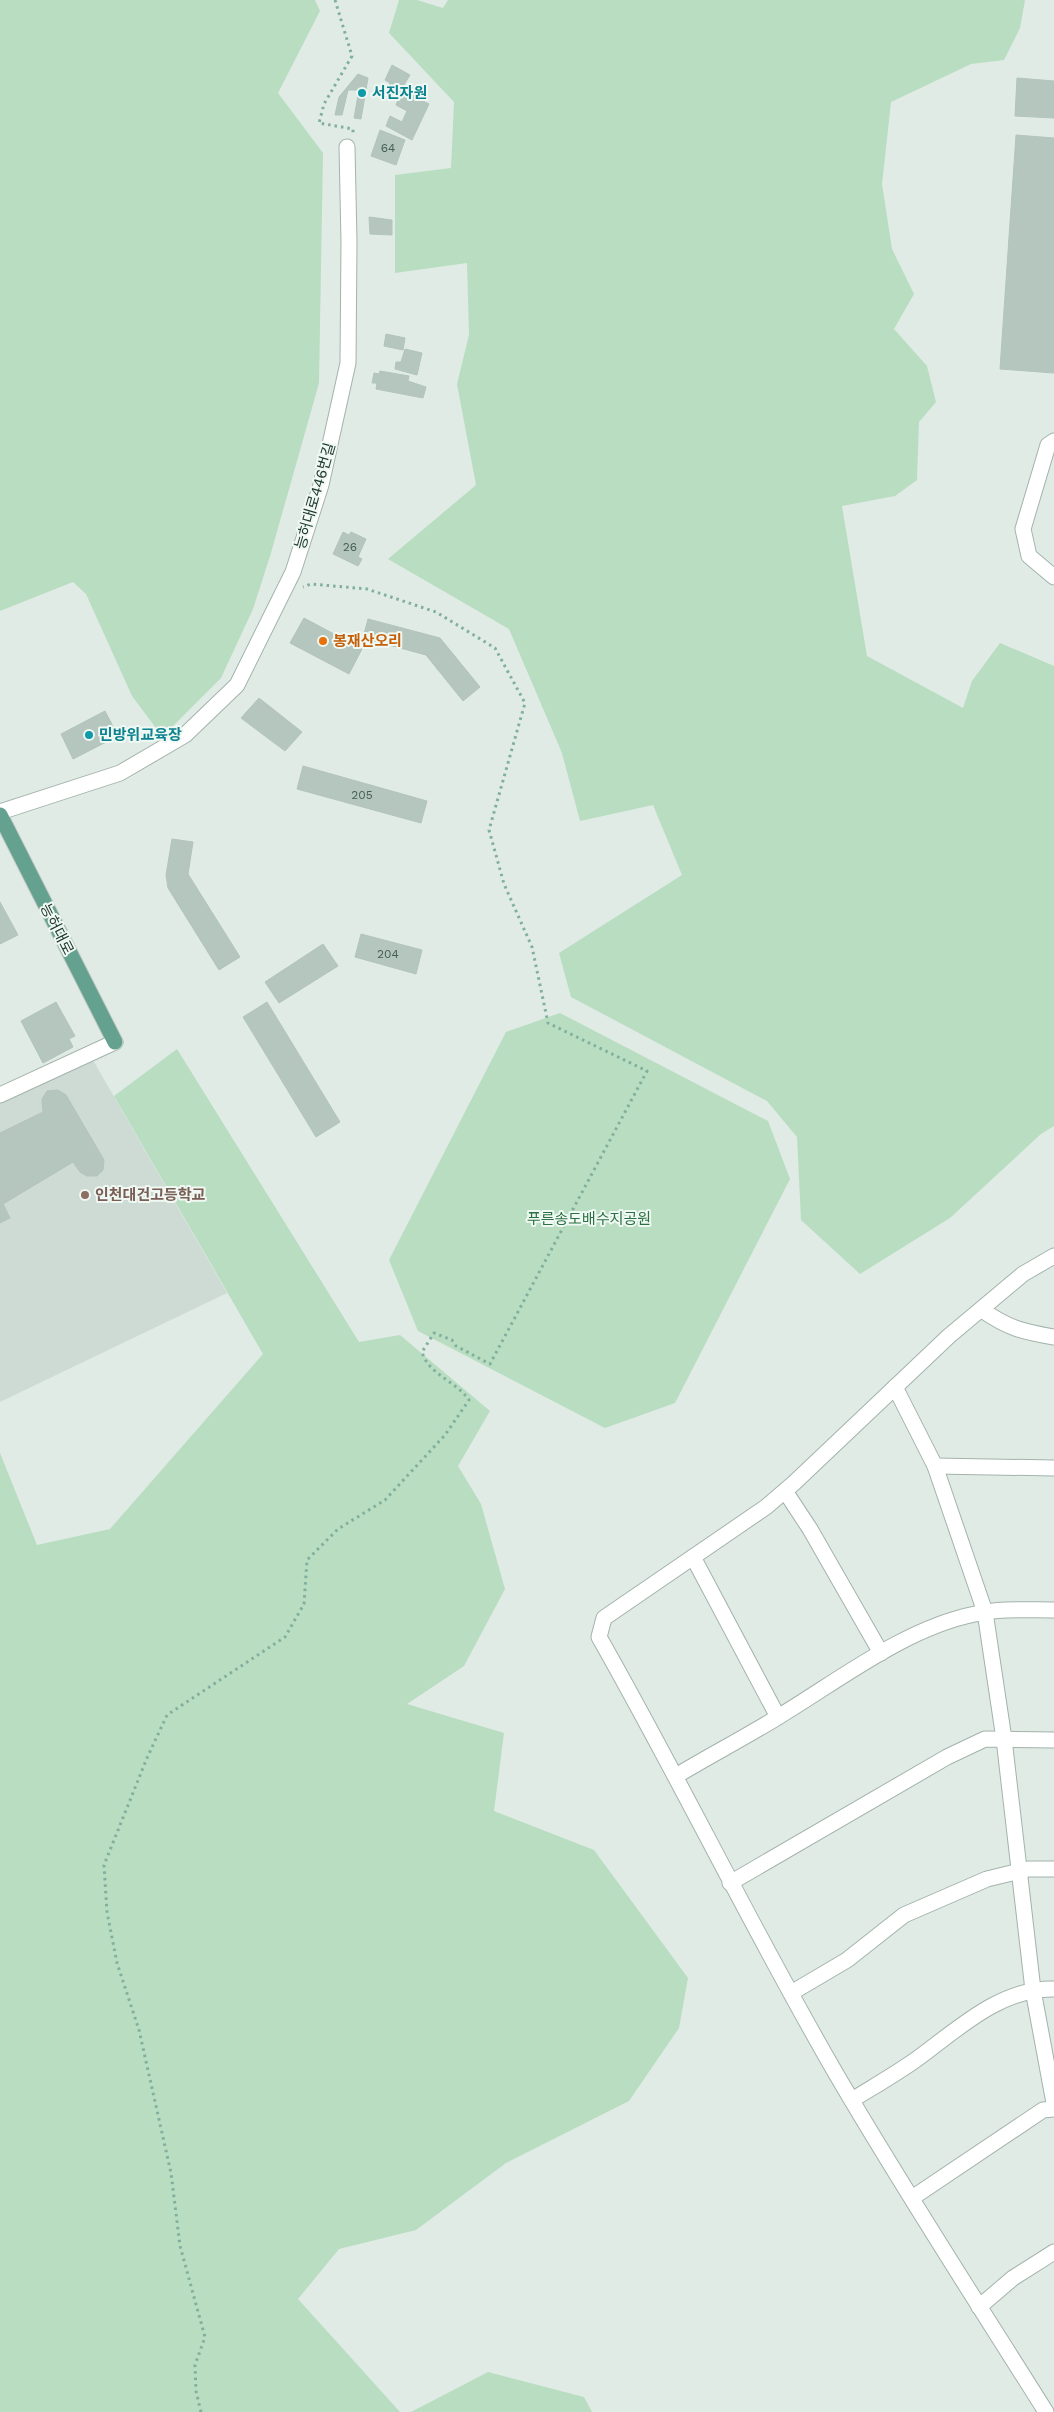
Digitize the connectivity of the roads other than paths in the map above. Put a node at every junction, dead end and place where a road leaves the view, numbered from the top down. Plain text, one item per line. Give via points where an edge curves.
1 (347, 147) dead end
2 (1054, 441) edge
3 (1054, 576) edge
4 (0, 814) edge
5 (115, 1042) joint
6 (0, 1096) edge
7 (1054, 1256) edge
8 (982, 1310) junction
9 (1054, 1337) edge
10 (895, 1387) junction
11 (935, 1466) junction
12 (1054, 1468) edge
13 (785, 1491) junction
14 (693, 1558) junction
15 (1054, 1610) edge
16 (985, 1612) junction
17 (881, 1653) junction
18 (778, 1717) junction
19 (1004, 1740) junction
20 (1054, 1740) edge
21 (676, 1776) junction
22 (1054, 1869) edge
23 (1020, 1871) junction
24 (730, 1883) junction
25 (1054, 1989) edge
26 (1033, 1990) junction
27 (791, 1993) junction
28 (852, 2100) junction
29 (1054, 2103) edge
30 (1054, 2108) edge
31 (912, 2198) junction
32 (1054, 2252) edge
33 (979, 2307) junction
34 (1046, 2412) edge

1 - 4 street, 능허대로446번길 via 348,363 321,485 293,572 237,685 185,735 120,773
2 - 3 street via 1048,445 1023,529 1029,556
4 - 5 main road, 능허대로
5 - 6 street
7 - 8 street via 1022,1274
8 - 9 street via 1004,1325
8 - 10 street
10 - 11 street
10 - 13 street
11 - 12 street
11 - 16 street
13 - 14 street
13 - 17 street
14 - 18 street
14 - 21 street via 604,1618 599,1637
15 - 16 street
16 - 17 street via 926,1630
16 - 19 street
17 - 18 street via 844,1673
18 - 21 street
19 - 20 street
19 - 23 street
19 - 24 street via 985,1739 947,1757
21 - 24 street
22 - 23 street
23 - 26 street
23 - 27 street via 987,1879 904,1915 847,1960
24 - 27 street
25 - 26 street
26 - 28 street via 999,2002
26 - 29 street
27 - 28 street
28 - 31 street
30 - 31 street via 1043,2110
31 - 33 street
32 - 33 street via 1013,2278
33 - 34 street

